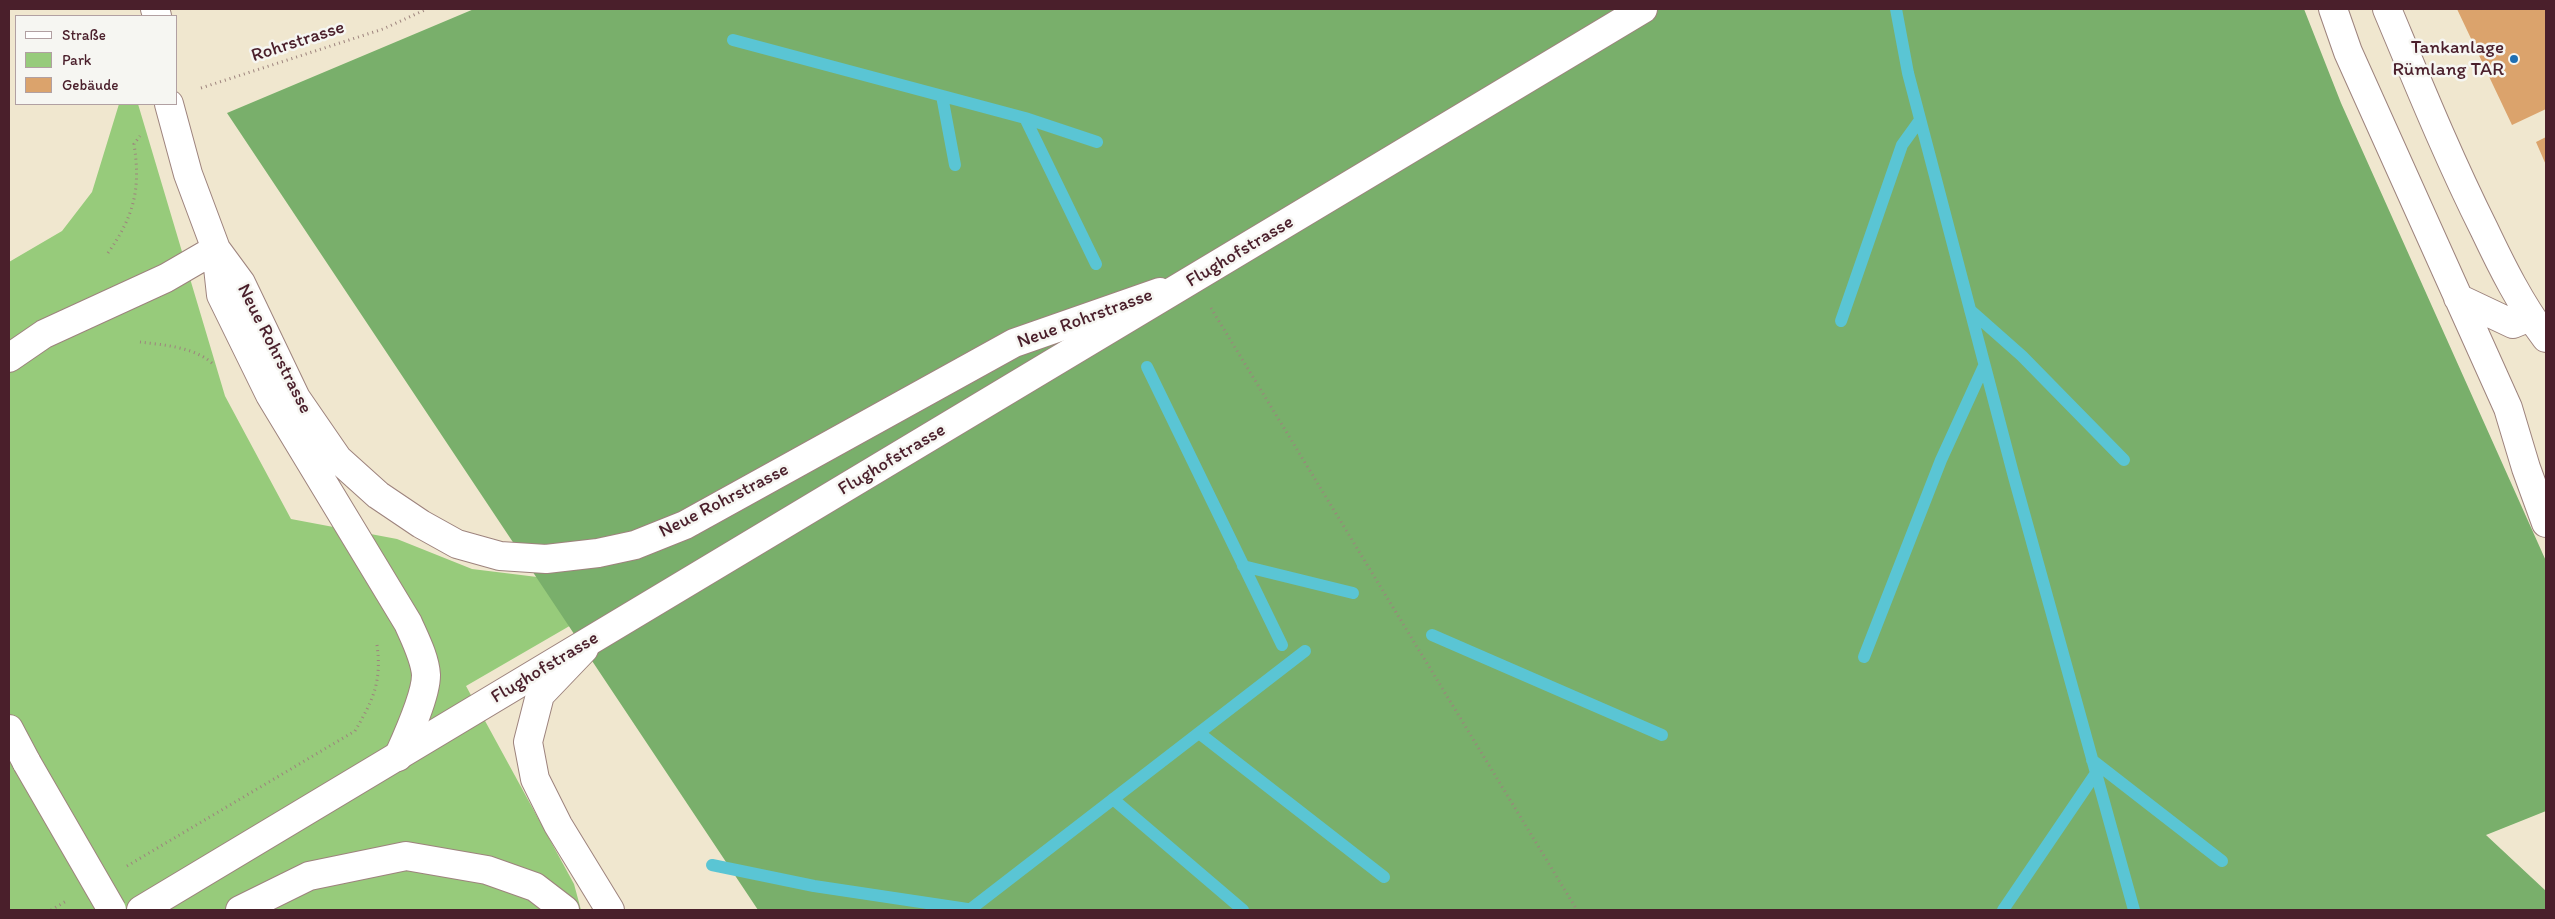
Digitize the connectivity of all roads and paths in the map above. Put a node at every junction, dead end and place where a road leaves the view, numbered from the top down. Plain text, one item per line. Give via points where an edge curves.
1 (427, 9) edge
2 (1643, 9) edge
3 (2333, 9) edge
4 (2387, 9) edge
5 (198, 89) dead end
6 (169, 105) edge
7 (134, 144) dead end
8 (216, 249) junction
9 (108, 253) dead end
10 (1194, 280) junction
11 (2458, 298) junction
12 (2538, 328) edge
13 (140, 342) dead end
14 (9, 358) edge
15 (215, 366) dead end
16 (2546, 523) edge
17 (592, 640) junction
18 (377, 643) dead end
19 (9, 729) edge
20 (398, 757) junction
21 (118, 871) dead end
22 (76, 896) dead end
23 (51, 910) edge
24 (112, 910) edge
25 (141, 910) edge
26 (240, 910) edge
27 (565, 910) edge
28 (610, 910) edge
29 (1577, 910) edge

1 - 5 path, Rohrstrasse via 383,29
2 - 10 street, Flughofstrasse
3 - 11 street via 2348,52
4 - 12 street via 2454,168
6 - 8 street, Neue Rohrstrasse via 188,174
7 - 9 path via 138,170 136,195 130,216
8 - 10 street, Neue Rohrstrasse via 241,283 296,398 338,459 378,495 420,524 457,544 500,556 546,559 635,545 685,525 1014,343
8 - 14 street via 166,278 44,334
8 - 20 street, Neue Rohrstrasse via 221,295 270,395 418,645 426,676 416,717
10 - 17 street, Flughofstrasse
10 - 29 path
11 - 12 street via 2513,324
11 - 16 street via 2508,408
13 - 15 path via 175,346 209,360
17 - 20 street, Flughofstrasse
17 - 28 street via 540,695 528,742 535,779 558,825
18 - 21 path via 380,669 372,702 355,731
19 - 24 street, bridge
20 - 25 street, Flughofstrasse
22 - 23 path
26 - 27 street via 309,876 406,856 487,870 536,887

